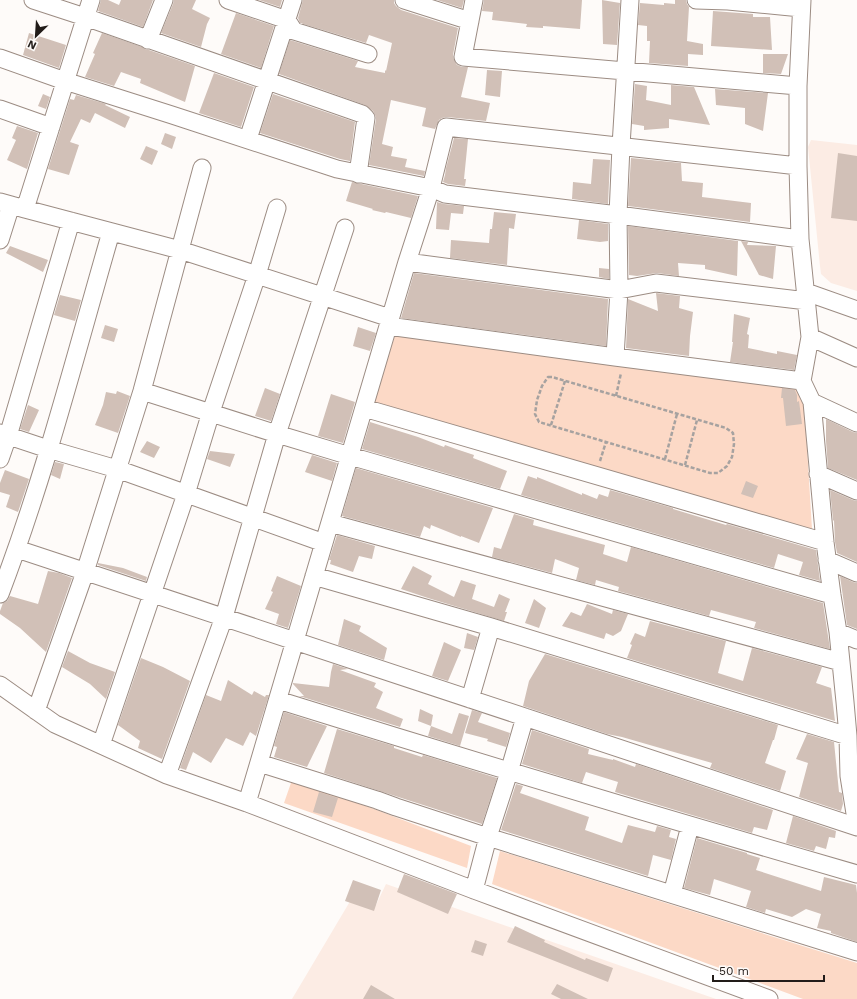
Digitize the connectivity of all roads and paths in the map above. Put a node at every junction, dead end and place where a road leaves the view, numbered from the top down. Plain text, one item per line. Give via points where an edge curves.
1 (33, 0) edge
2 (91, 0) edge
3 (164, 0) edge
4 (228, 0) edge
5 (293, 0) edge
6 (404, 0) edge
7 (474, 0) edge
8 (630, 0) edge
9 (696, 0) edge
10 (801, 4) edge
11 (85, 17) junction
12 (287, 20) junction
13 (470, 21) junction
14 (148, 40) junction
15 (368, 54) dead end
16 (0, 58) edge
17 (625, 71) junction
18 (65, 81) junction
19 (266, 81) junction
20 (798, 86) junction
21 (0, 109) edge
22 (51, 127) junction
23 (248, 139) junction
24 (621, 146) junction
25 (798, 166) junction
26 (202, 168) dead end
27 (358, 174) junction
28 (431, 188) junction
29 (12, 205) edge
30 (277, 208) dead end
31 (618, 215) junction
32 (70, 221) junction
33 (345, 228) dead end
34 (111, 232) junction
35 (800, 239) junction
36 (0, 240) edge
37 (180, 250) junction
38 (407, 262) junction
39 (257, 275) junction
40 (619, 290) junction
41 (806, 296) junction
42 (323, 297) junction
43 (857, 310) edge
44 (389, 322) junction
45 (810, 337) junction
46 (619, 358) junction
47 (857, 358) edge
48 (565, 381) junction
49 (802, 381) junction
50 (142, 391) junction
51 (616, 396) junction
52 (812, 402) junction
53 (364, 408) junction
54 (211, 412) junction
55 (677, 414) junction
56 (697, 420) junction
57 (857, 423) edge
58 (551, 425) junction
59 (277, 434) junction
60 (4, 435) edge
61 (48, 449) junction
62 (350, 456) junction
63 (0, 459) edge
64 (665, 459) junction
65 (685, 465) junction
66 (118, 469) junction
67 (818, 474) junction
68 (857, 491) edge
69 (186, 494) junction
70 (253, 518) junction
71 (330, 523) junction
72 (825, 542) junction
73 (324, 543) junction
74 (17, 549) junction
75 (827, 560) junction
76 (85, 572) junction
77 (857, 573) edge
78 (314, 576) junction
79 (0, 594) edge
80 (152, 594) junction
81 (832, 595) junction
82 (224, 617) junction
83 (491, 627) junction
84 (838, 632) junction
85 (857, 640) edge
86 (295, 641) junction
87 (841, 662) junction
88 (0, 685) edge
89 (470, 699) junction
90 (278, 700) junction
91 (851, 704) edge
92 (36, 711) junction
93 (525, 717) junction
94 (848, 736) junction
95 (101, 745) junction
96 (259, 763) junction
97 (509, 772) junction
98 (167, 775) junction
99 (853, 777) edge
100 (247, 803) junction
101 (690, 826) junction
102 (857, 827) edge
103 (488, 837) junction
104 (857, 874) edge
105 (474, 890) junction
106 (672, 894) junction
107 (857, 952) edge
108 (768, 999) edge

1 - 11 street
2 - 11 street
3 - 14 street
4 - 12 street
5 - 12 street
6 - 13 street
7 - 13 street
8 - 17 street
9 - 10 street
10 - 20 street
11 - 14 street
11 - 18 street
12 - 15 street via 294,31
12 - 19 street
13 - 17 street via 463,57
14 - 19 street
16 - 18 street
17 - 20 street
17 - 24 street
18 - 22 street
18 - 23 street
19 - 23 street
19 - 27 street via 362,114 366,118
20 - 25 street
21 - 22 street
22 - 29 street
23 - 27 street
24 - 25 street
24 - 28 street via 446,127
24 - 31 street
25 - 35 street
26 - 37 street
27 - 28 street
28 - 31 street via 445,194
28 - 38 street
29 - 32 street
29 - 36 street
30 - 39 street
31 - 35 street
31 - 40 street
32 - 34 street
32 - 60 street
33 - 42 street
34 - 37 street
34 - 61 street
35 - 41 street
37 - 39 street
37 - 50 street
38 - 40 street
38 - 44 street
39 - 42 street
39 - 54 street
40 - 41 street via 656,283
40 - 46 street
41 - 43 street
41 - 45 street
42 - 44 street
42 - 59 street
44 - 46 street
44 - 53 street
45 - 47 street
45 - 49 street
46 - 49 street
46 - 51 path
48 - 51 path
48 - 58 path
48 - 58 path via 548,377 537,400 536,414 540,422
49 - 52 street
50 - 54 street
50 - 66 street
51 - 55 path
52 - 57 street
52 - 67 street
53 - 62 street
53 - 72 street
54 - 59 street
54 - 69 street
55 - 56 path
55 - 64 path
56 - 65 path
56 - 65 path via 726,428 733,433 732,457 727,466 718,473
58 - 64 path
59 - 62 street
59 - 70 street
60 - 61 street
60 - 63 street
61 - 66 street
61 - 74 street
62 - 71 street
62 - 81 street
64 - 65 path
66 - 69 street
66 - 76 street
67 - 68 street
67 - 72 street
69 - 70 street
69 - 80 street
70 - 73 street
70 - 82 street
71 - 73 street
71 - 87 street
72 - 75 street
73 - 78 street
74 - 76 street
74 - 79 street
75 - 77 street
75 - 81 street
76 - 80 street
76 - 92 street
78 - 83 street
78 - 86 street
80 - 82 street
80 - 95 street
81 - 84 street
82 - 86 street
82 - 98 street
83 - 89 street
83 - 94 street
84 - 85 street
84 - 87 street
86 - 89 street
86 - 90 street
87 - 91 street
88 - 92 street
89 - 93 street
90 - 96 street
90 - 97 street
91 - 94 street
92 - 95 street via 55,724
93 - 97 street
93 - 102 street
94 - 99 street
95 - 98 street
96 - 100 street
96 - 103 street
97 - 101 street
97 - 103 street
98 - 100 street
99 - 102 street
100 - 105 street
101 - 104 street
101 - 106 street
103 - 105 street
103 - 106 street
105 - 108 street
106 - 107 street

